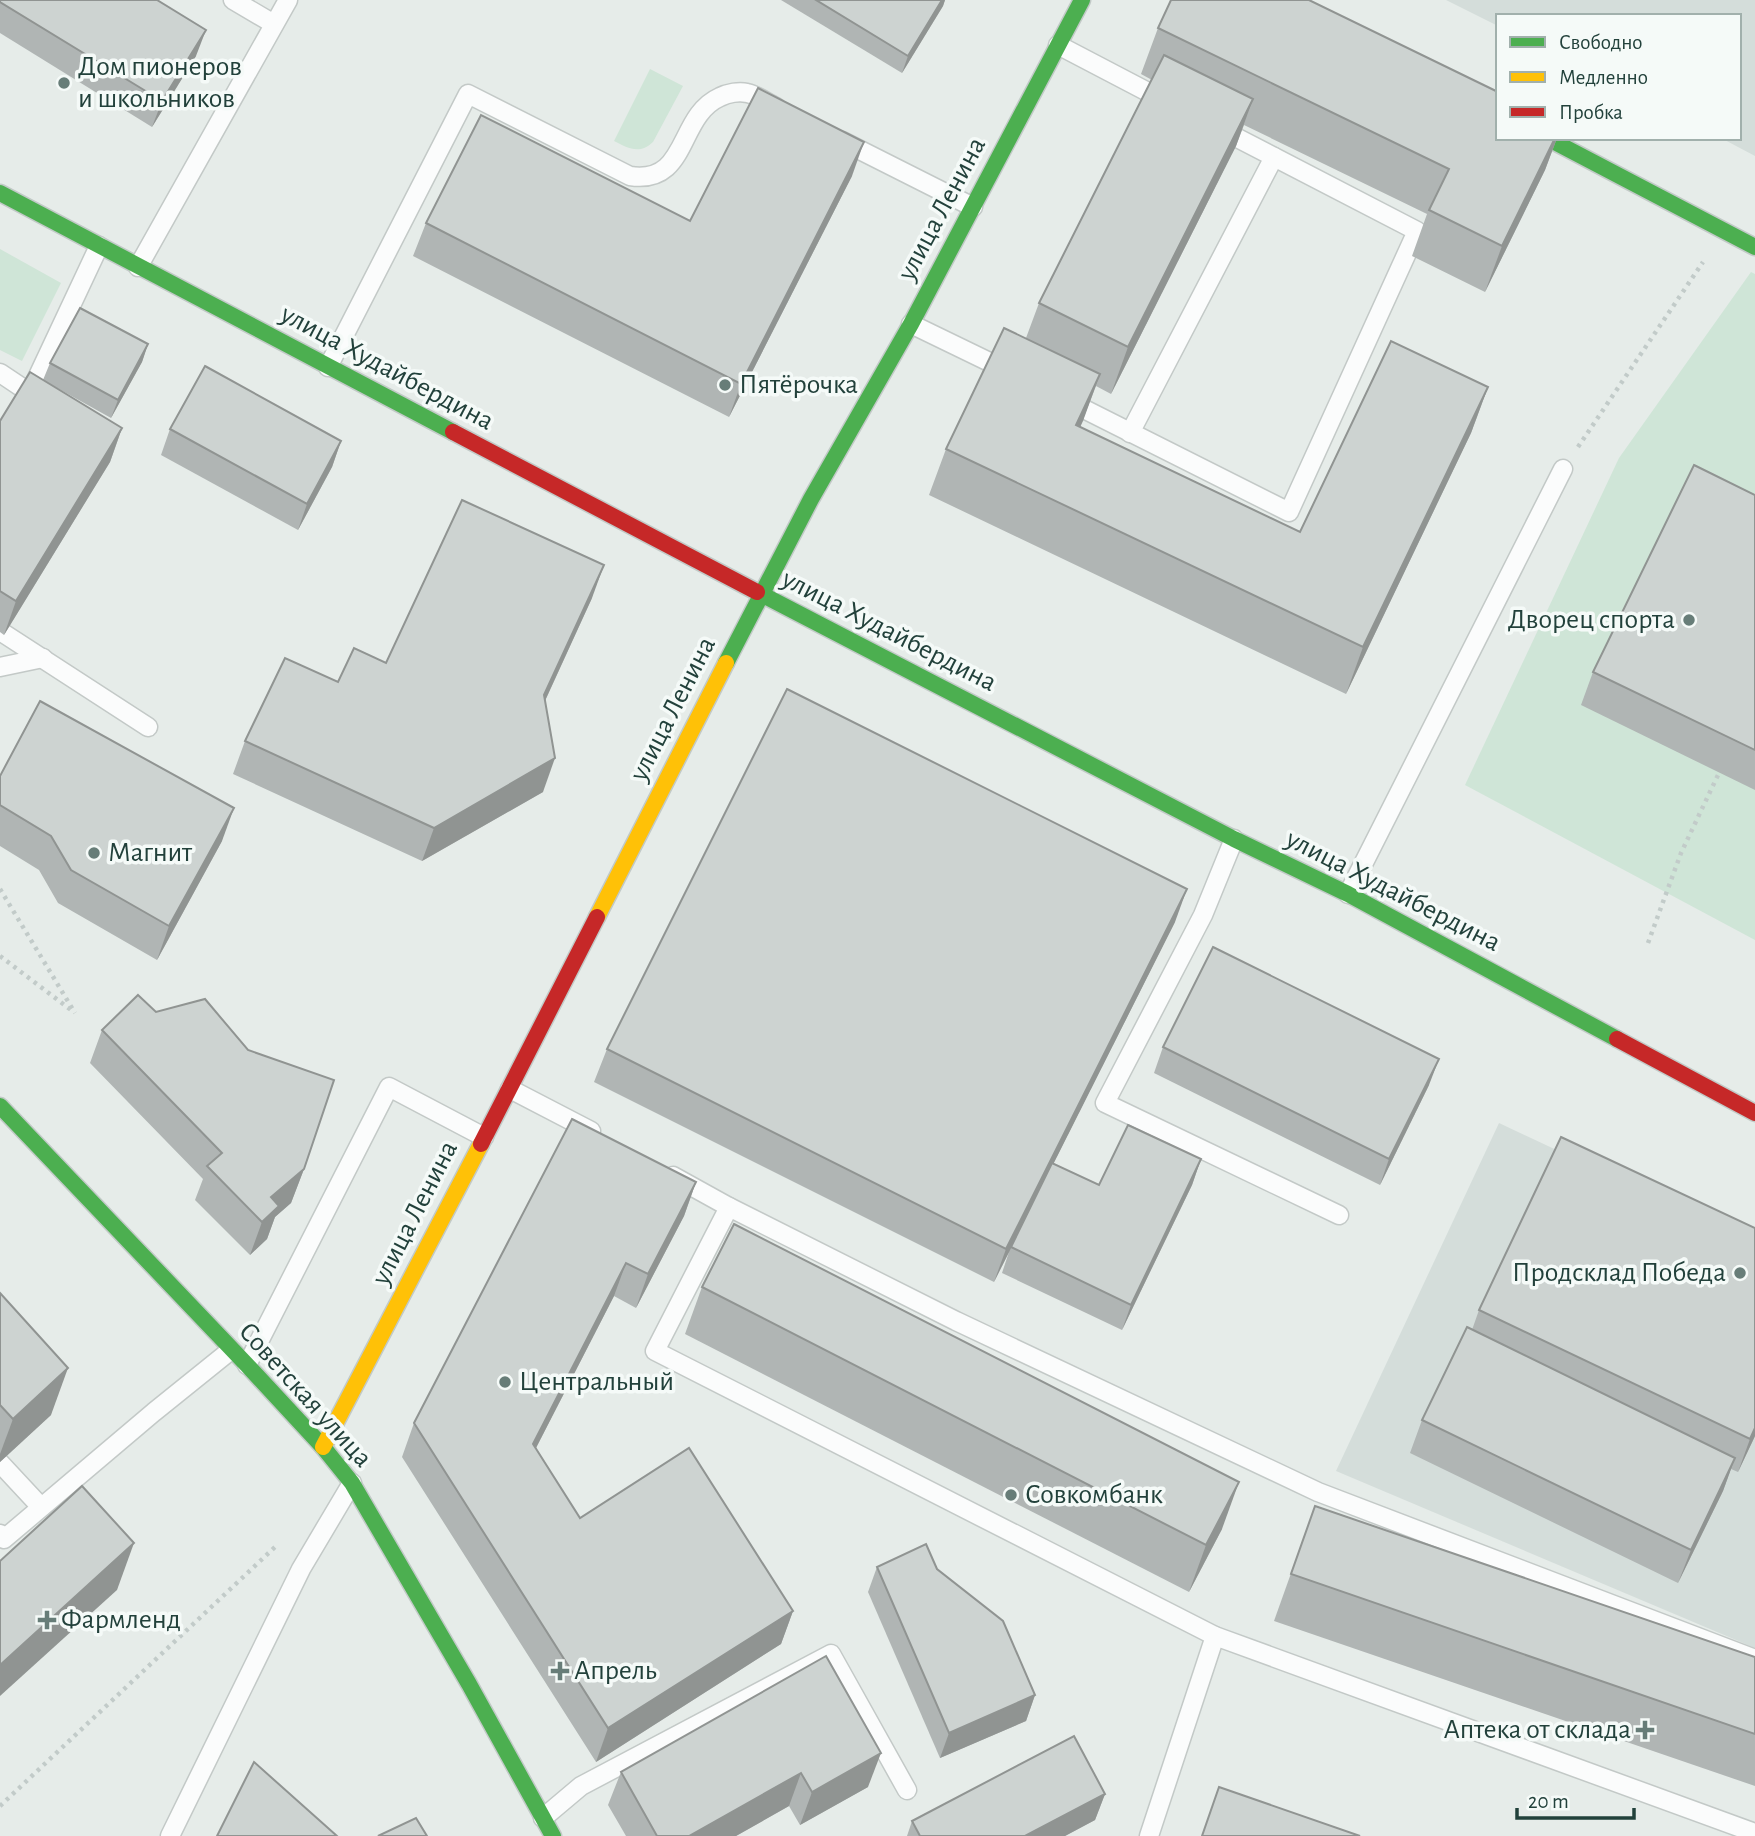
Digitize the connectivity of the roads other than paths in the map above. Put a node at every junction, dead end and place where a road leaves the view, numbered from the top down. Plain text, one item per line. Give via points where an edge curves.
1 (233, 0) edge
2 (288, 0) edge
3 (1082, 0) edge
4 (274, 24) junction
5 (1058, 45) junction
6 (1178, 108) edge
7 (796, 117) edge
8 (1202, 121) edge
9 (831, 136) edge
10 (1551, 140) edge
11 (1275, 158) junction
12 (0, 193) edge
13 (973, 208) junction
14 (99, 246) junction
15 (1755, 247) edge
16 (138, 267) junction
17 (911, 324) junction
18 (328, 367) junction
19 (0, 373) edge
20 (1022, 378) edge
21 (1046, 390) edge
22 (1130, 433) junction
23 (1563, 469) road end
24 (762, 595) junction
25 (0, 631) edge
26 (43, 658) junction
27 (0, 667) edge
28 (148, 727) dead end
29 (1234, 839) junction
30 (1348, 894) junction
31 (510, 1089) junction
32 (0, 1106) edge
33 (1755, 1113) edge
34 (484, 1137) junction
35 (608, 1140) edge
36 (656, 1167) edge
37 (729, 1207) junction
38 (1339, 1215) dead end
39 (231, 1350) junction
40 (247, 1365) junction
41 (323, 1447) junction
42 (0, 1463) edge
43 (352, 1483) junction
44 (41, 1507) junction
45 (0, 1534) edge
46 (1215, 1636) junction
47 (1755, 1659) edge
48 (908, 1790) dead end
49 (543, 1818) junction
50 (1755, 1833) edge
51 (170, 1836) edge
52 (553, 1836) edge
53 (1149, 1836) edge

1 - 4 lane
2 - 4 lane
3 - 5 street, улица Ленина
4 - 16 lane
5 - 6 lane
5 - 13 street, улица Ленина
7 - 18 lane via 748,93 725,95 696,117 674,161 664,171 644,178 630,177 468,94
8 - 11 lane
9 - 13 lane
10 - 15 street
11 - 22 lane
11 - 22 lane via 1417,231 1289,512
12 - 14 street, улица Худайбердина
13 - 17 street, улица Ленина
14 - 16 street, улица Худайбердина
14 - 19 lane via 30,393
16 - 18 street, улица Худайбердина
17 - 20 lane
17 - 24 street, улица Ленина
18 - 24 street, улица Худайбердина
21 - 22 lane
23 - 30 lane
24 - 29 street, улица Худайбердина
24 - 31 street, улица Ленина
25 - 26 lane
26 - 27 lane
26 - 28 lane
29 - 30 street, улица Худайбердина
29 - 38 lane via 1203,915 1105,1103
30 - 33 street, улица Худайбердина
31 - 34 street, улица Ленина
31 - 35 lane
32 - 39 street, Советская улица
34 - 40 lane via 389,1087
34 - 41 street, улица Ленина
36 - 37 lane
37 - 46 lane via 655,1351
37 - 47 lane via 956,1321 1318,1492
39 - 40 street, Советская улица
39 - 44 lane
40 - 41 street, Советская улица
41 - 43 street, Советская улица
42 - 44 lane
43 - 49 street, Советская улица
43 - 51 lane via 301,1570
44 - 45 lane via 5,1539
46 - 50 lane
46 - 53 lane
48 - 49 lane via 831,1654 581,1786
49 - 52 street, Советская улица

